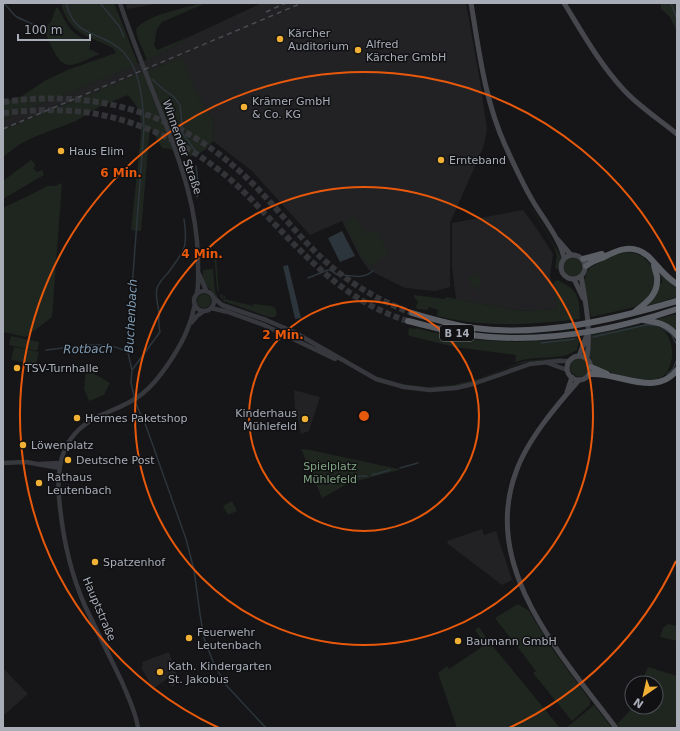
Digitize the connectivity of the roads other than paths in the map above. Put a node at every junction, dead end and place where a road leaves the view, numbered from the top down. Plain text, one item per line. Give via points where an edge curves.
1 (120, 3) edge
2 (472, 3) edge
3 (564, 3) edge
4 (677, 134) edge
5 (555, 237) junction
6 (607, 254) junction
7 (571, 255) junction
8 (564, 259) junction
9 (583, 259) junction
10 (654, 264) junction
11 (586, 266) junction
12 (198, 273) junction
13 (581, 276) junction
14 (574, 279) junction
15 (677, 284) edge
16 (206, 290) junction
17 (197, 293) junction
18 (215, 299) junction
19 (677, 301) edge
20 (195, 304) junction
21 (586, 304) junction
22 (211, 308) junction
23 (677, 309) edge
24 (204, 311) junction
25 (412, 313) tunnel mouth
26 (632, 314) junction
27 (642, 319) junction
28 (408, 320) tunnel mouth
29 (189, 325) junction
30 (677, 336) edge
31 (586, 343) junction
32 (579, 356) junction
33 (587, 358) junction
34 (569, 361) junction
35 (541, 362) junction
36 (592, 367) junction
37 (358, 370) junction
38 (568, 370) junction
39 (677, 370) edge
40 (590, 374) junction
41 (610, 375) junction
42 (572, 377) junction
43 (579, 380) junction
44 (563, 398) junction
45 (59, 462) junction
46 (3, 463) edge
47 (38, 464) junction
48 (59, 468) junction
49 (138, 728) edge
50 (616, 728) edge

1 - 12 street, Winnender Straße via 182,166 193,208 199,248
2 - 5 main road via 485,80 505,144 533,201
3 - 4 main road via 599,60 624,90
5 - 7 main road
5 - 8 main road
6 - 9 highway
6 - 10 highway via 626,249 634,250 647,256
6 - 11 highway
7 - 8 main road
7 - 9 main road
8 - 14 main road via 562,272 567,278
9 - 11 main road
10 - 15 highway
10 - 26 highway via 657,278 653,294
11 - 13 main road
12 - 16 street
12 - 17 street, Winnender Straße
13 - 14 main road
13 - 21 main road
14 - 21 main road
16 - 17 street
16 - 18 street
17 - 20 street via 194,298
18 - 22 street
18 - 37 street via 222,305 294,332
19 - 26 highway, B 14
20 - 24 street
20 - 29 street
21 - 31 main road
22 - 24 street
22 - 37 street via 264,325
23 - 27 highway, B 14
24 - 29 street
25 - 26 highway, B 14 via 456,325 506,330 579,325
27 - 28 highway, B 14 via 580,332 513,337 469,335
27 - 30 highway via 664,324
29 - 45 street via 162,372 141,394 77,431 66,445
31 - 32 main road
31 - 33 main road
32 - 33 main road
32 - 34 main road
33 - 36 main road
34 - 35 street
34 - 38 main road
35 - 37 street via 448,390 421,390 397,386
35 - 38 street
36 - 40 main road
36 - 41 highway
38 - 42 main road
39 - 41 highway via 665,381 652,384
40 - 41 highway
40 - 43 main road
42 - 43 main road
42 - 44 main road
43 - 44 main road
44 - 50 main road via 524,453 516,470 506,518 507,538 516,573 532,609 560,653
45 - 47 street
45 - 48 street
46 - 47 street
47 - 48 street
48 - 49 street, Hauptstraße via 61,518 73,570 85,606 127,694

